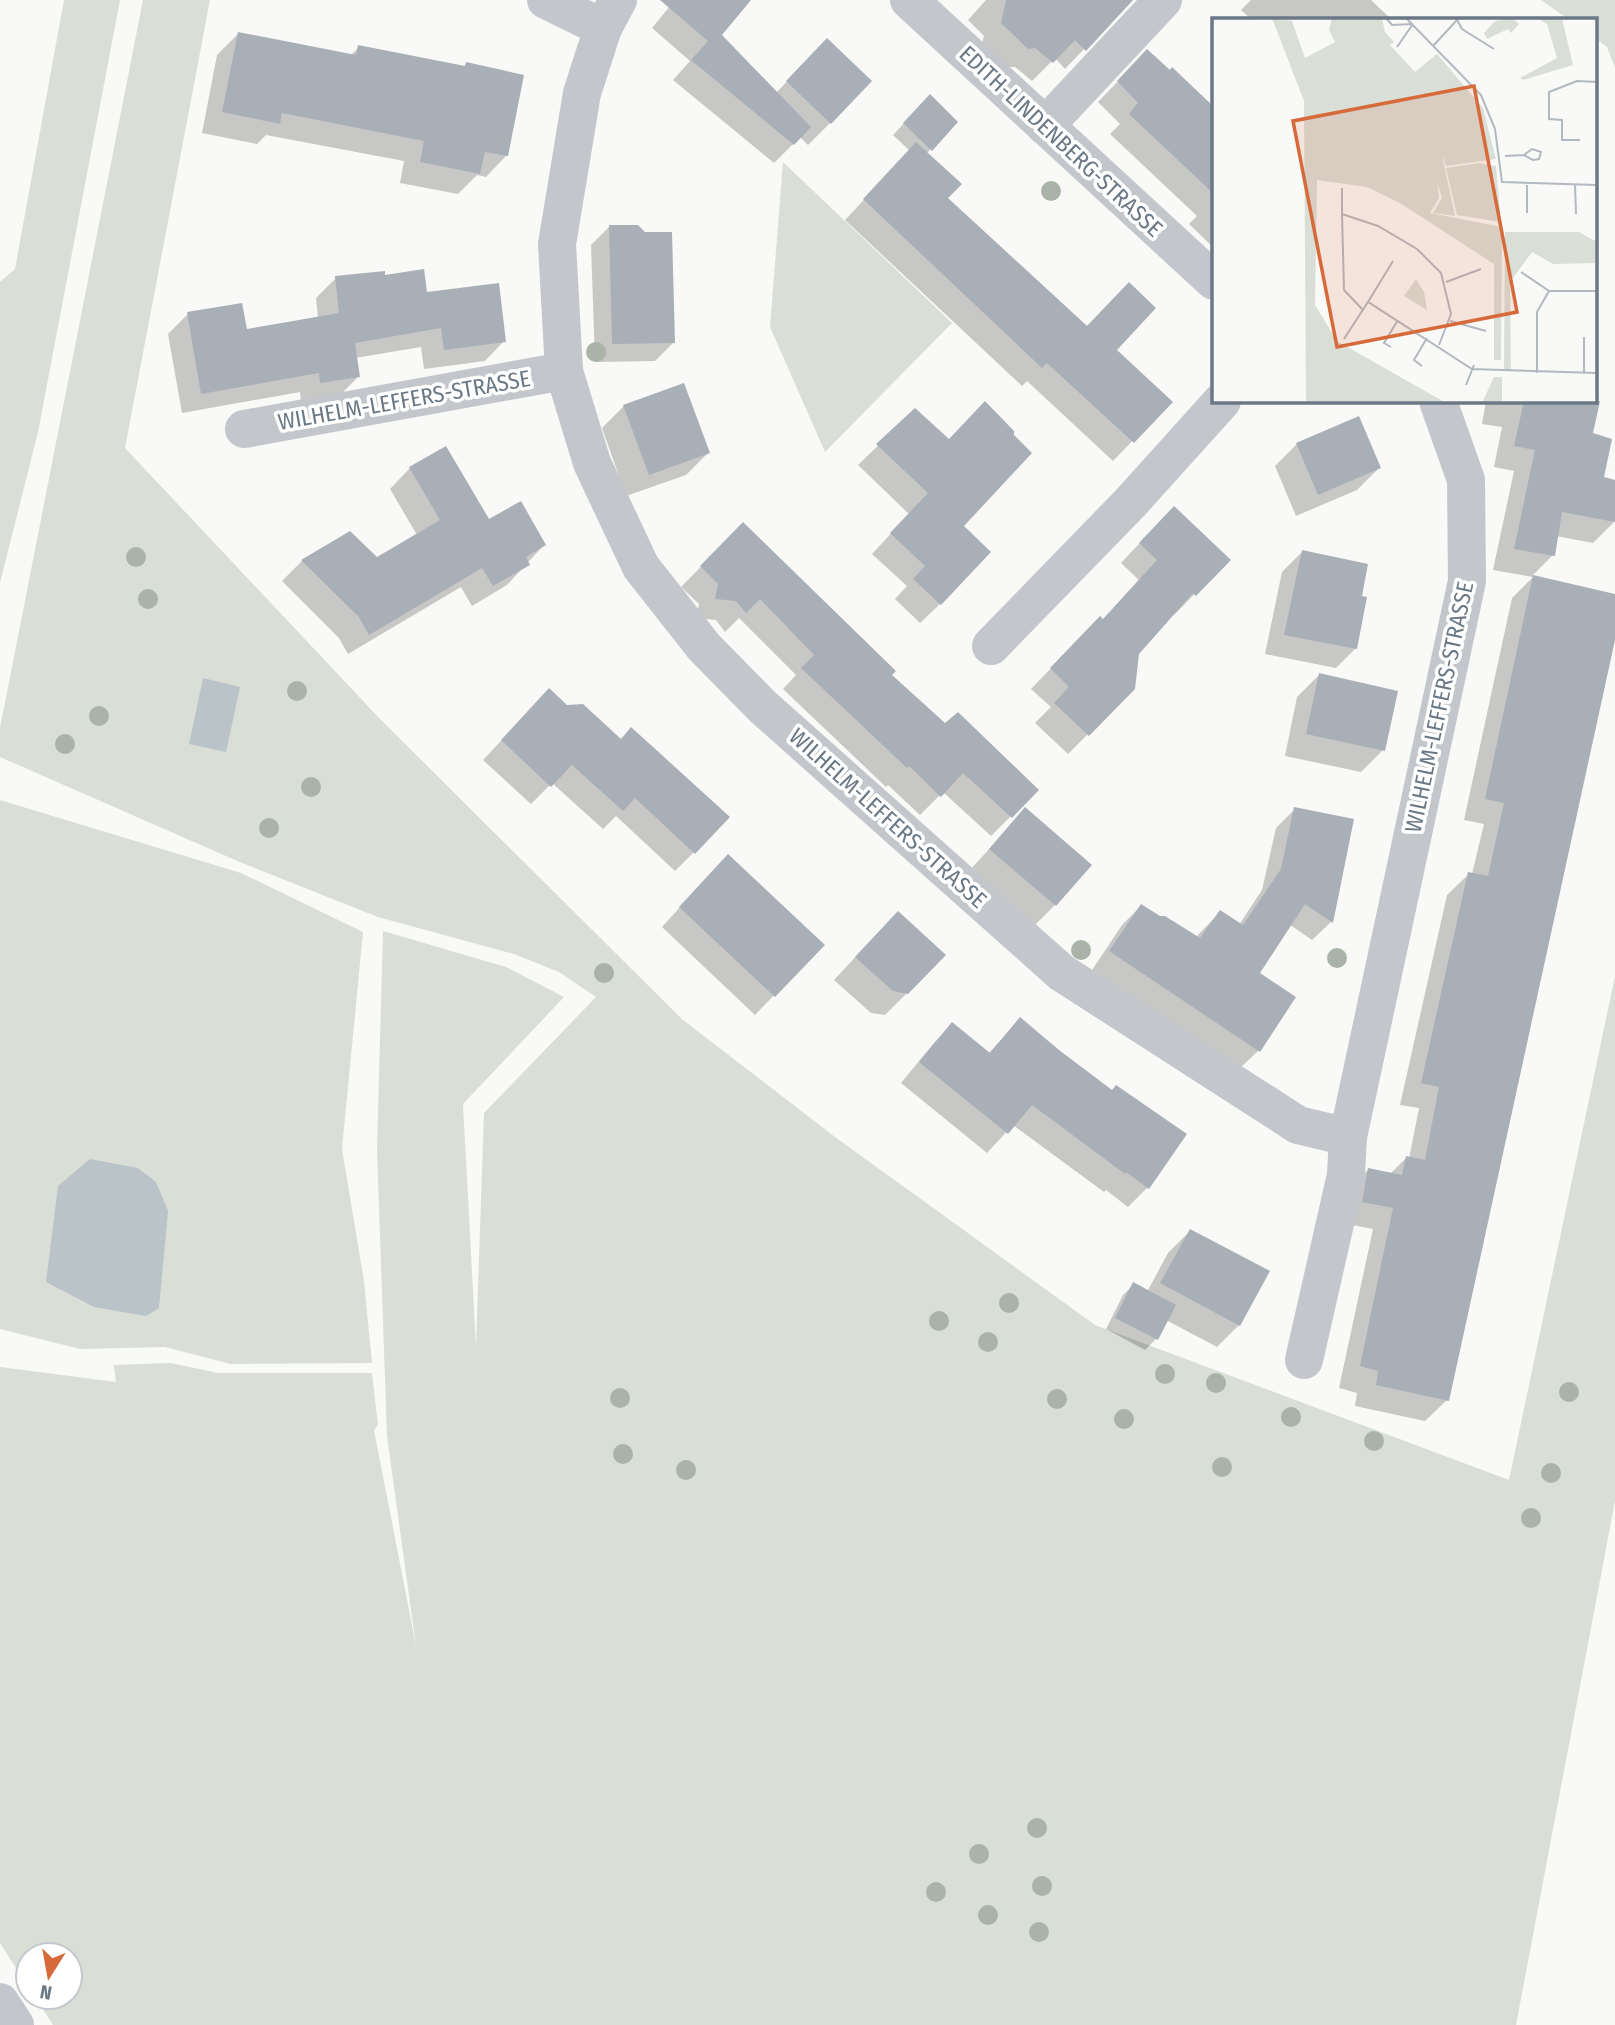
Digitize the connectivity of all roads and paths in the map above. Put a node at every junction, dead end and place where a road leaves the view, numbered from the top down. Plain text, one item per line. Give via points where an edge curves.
1 (546, 0) edge
2 (909, 0) edge
3 (1163, 0) edge
4 (610, 14) edge
5 (1045, 126) junction
6 (1212, 279) edge
7 (564, 371) junction
8 (1221, 402) edge
9 (1438, 402) edge
10 (244, 429) dead end
11 (991, 646) dead end
12 (1348, 1137) junction
13 (1304, 1360) dead end
14 (0, 2001) edge
15 (15, 2025) edge

1 - 4 street, WILHELM-LEFFERS-STRASSE
2 - 5 street, EDITH-LINDENBERG-STRASSE
3 - 5 street
4 - 7 street, WILHELM-LEFFERS-STRASSE via 582,93 557,244
5 - 6 street, EDITH-LINDENBERG-STRASSE
7 - 10 street, WILHELM-LEFFERS-STRASSE
7 - 12 street, WILHELM-LEFFERS-STRASSE via 592,463 641,567 705,647 763,707 1062,973 1298,1125
8 - 11 street
9 - 12 street, WILHELM-LEFFERS-STRASSE via 1466,480 1467,581
12 - 13 street, WILHELM-LEFFERS-STRASSE via 1346,1175
14 - 15 street

